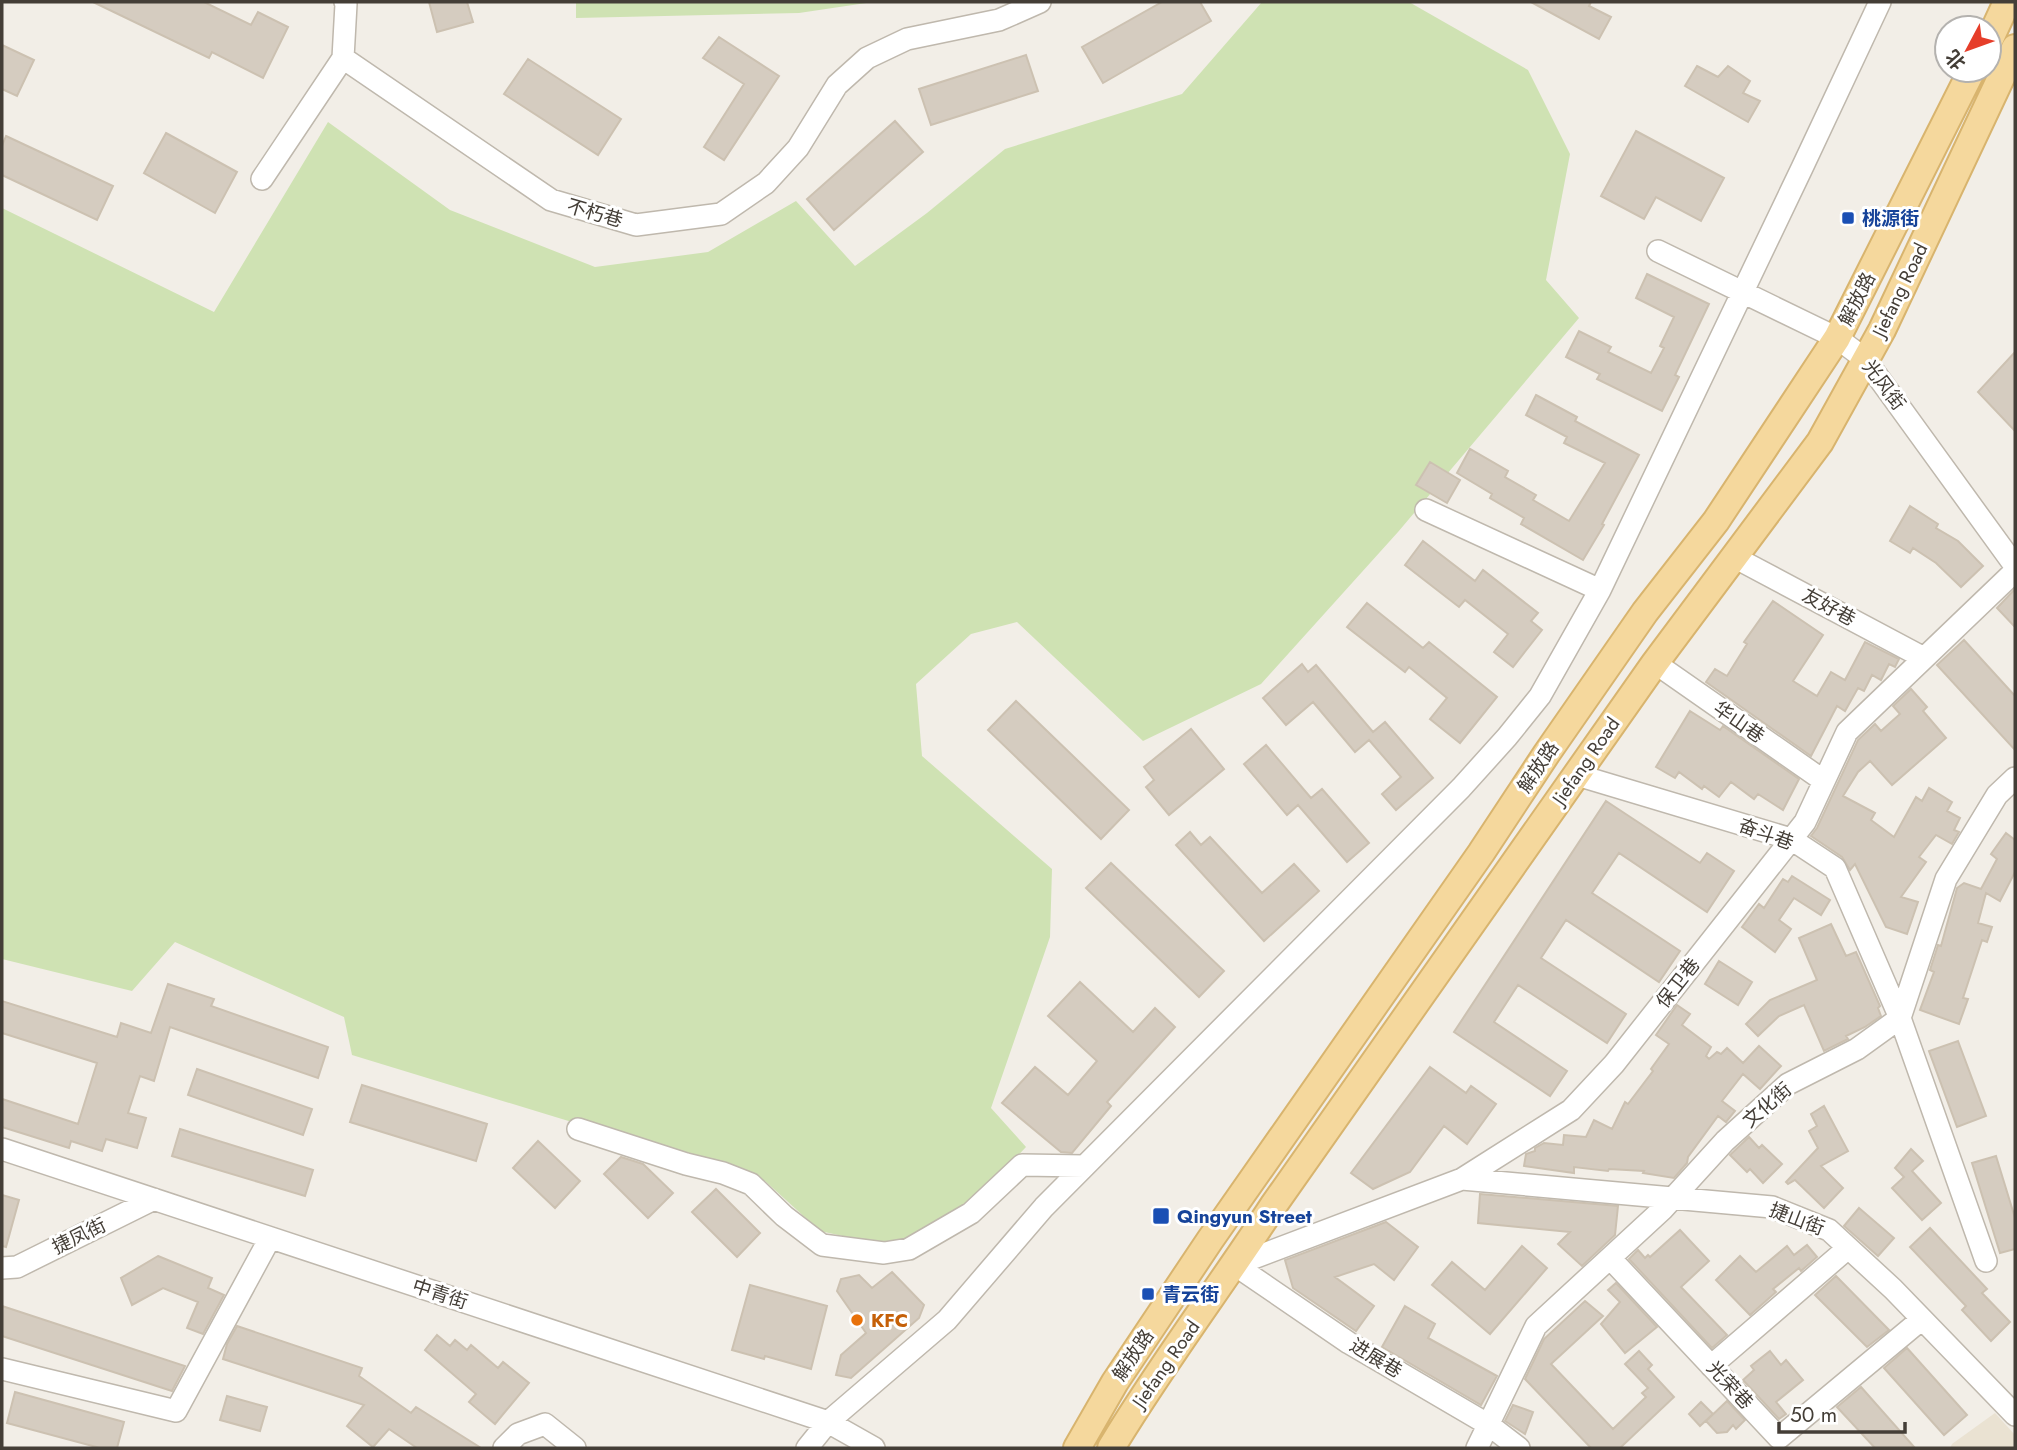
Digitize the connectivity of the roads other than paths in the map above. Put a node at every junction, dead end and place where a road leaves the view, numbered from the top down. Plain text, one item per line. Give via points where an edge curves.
1 (345, 2) edge
2 (1040, 2) edge
3 (1880, 2) edge
4 (2015, 48) edge
5 (343, 58) junction
6 (1965, 84) edge
7 (262, 179) dead end
8 (1658, 251) dead end
9 (1742, 293) junction
10 (1837, 338) junction
11 (1866, 359) junction
12 (1426, 510) dead end
13 (1734, 557) junction
14 (2015, 568) edge
15 (1600, 590) junction
16 (1924, 658) junction
17 (1655, 663) junction
18 (1577, 775) junction
19 (2015, 778) edge
20 (1824, 781) junction
21 (1791, 839) junction
22 (1900, 1018) junction
23 (578, 1129) dead end
24 (2, 1149) edge
25 (1084, 1166) junction
26 (1462, 1179) junction
27 (1673, 1198) junction
28 (154, 1199) junction
29 (270, 1238) junction
30 (1849, 1248) junction
31 (1610, 1258) junction
32 (1986, 1261) dead end
33 (1235, 1265) junction
34 (2, 1268) edge
35 (1923, 1320) junction
36 (1711, 1366) junction
37 (2, 1369) edge
38 (2014, 1411) edge
39 (828, 1422) junction
40 (1489, 1425) junction
41 (504, 1448) edge
42 (575, 1448) edge
43 (807, 1448) edge
44 (874, 1448) edge
45 (1077, 1448) edge
46 (1111, 1448) edge
47 (1477, 1448) edge
48 (1519, 1448) edge

1 - 5 street
2 - 5 street, 不朽巷 via 999,20 907,40 867,58 837,85 798,148 766,183 721,214 636,225 551,200
3 - 9 street
4 - 11 main road, Jiefang Road
5 - 7 street
6 - 10 main road, 解放路
8 - 9 street, 光风街
9 - 10 street, 光风街
9 - 15 street
10 - 11 street, 光风街
10 - 45 main road, 解放路 via 1717,521 1645,612 1210,1240 1115,1382
11 - 13 main road, Jiefang Road via 1820,442
11 - 14 street, 光风街
12 - 15 street
13 - 16 street, 友好巷
13 - 17 main road, Jiefang Road
14 - 16 street, 保卫巷
15 - 25 street via 1540,696 1507,737
16 - 20 street, 保卫巷 via 1847,732
17 - 18 main road, Jiefang Road
17 - 20 street, 华山巷
18 - 21 street, 奋斗巷
18 - 33 main road, Jiefang Road
19 - 22 street via 1997,795 1946,879
20 - 21 street, 保卫巷 via 1805,822
21 - 22 street, 奋斗巷 via 1835,868
21 - 26 street, 保卫巷 via 1614,1064 1571,1110
22 - 27 street, 文化街 via 1857,1049 1788,1084 1725,1141
22 - 32 street, 奋斗巷
23 - 25 street via 751,1184 822,1245 884,1253 909,1249 971,1213 1022,1165
24 - 28 street, 中青街
25 - 39 street via 947,1320
26 - 27 street, 捷山街
26 - 33 street, 保卫巷
27 - 30 street, 捷山街 via 1772,1207 1829,1230
27 - 31 street, 文化街
28 - 29 street, 中青街
28 - 34 street, 捷凤街 via 17,1267
29 - 37 street via 176,1411
29 - 39 street, 中青街
30 - 35 street, 捷山街
30 - 36 street
31 - 36 street, 光荣巷
31 - 40 street, 文化街 via 1536,1326
33 - 40 street, 进展巷 via 1349,1342
33 - 46 main road, Jiefang Road
35 - 36 street, 光荣巷 via 1779,1438
35 - 38 street, 捷山街
39 - 43 street
39 - 44 street, 中青街
40 - 47 street, 文化街
40 - 48 street, 进展巷
41 - 42 street via 518,1434 545,1424

